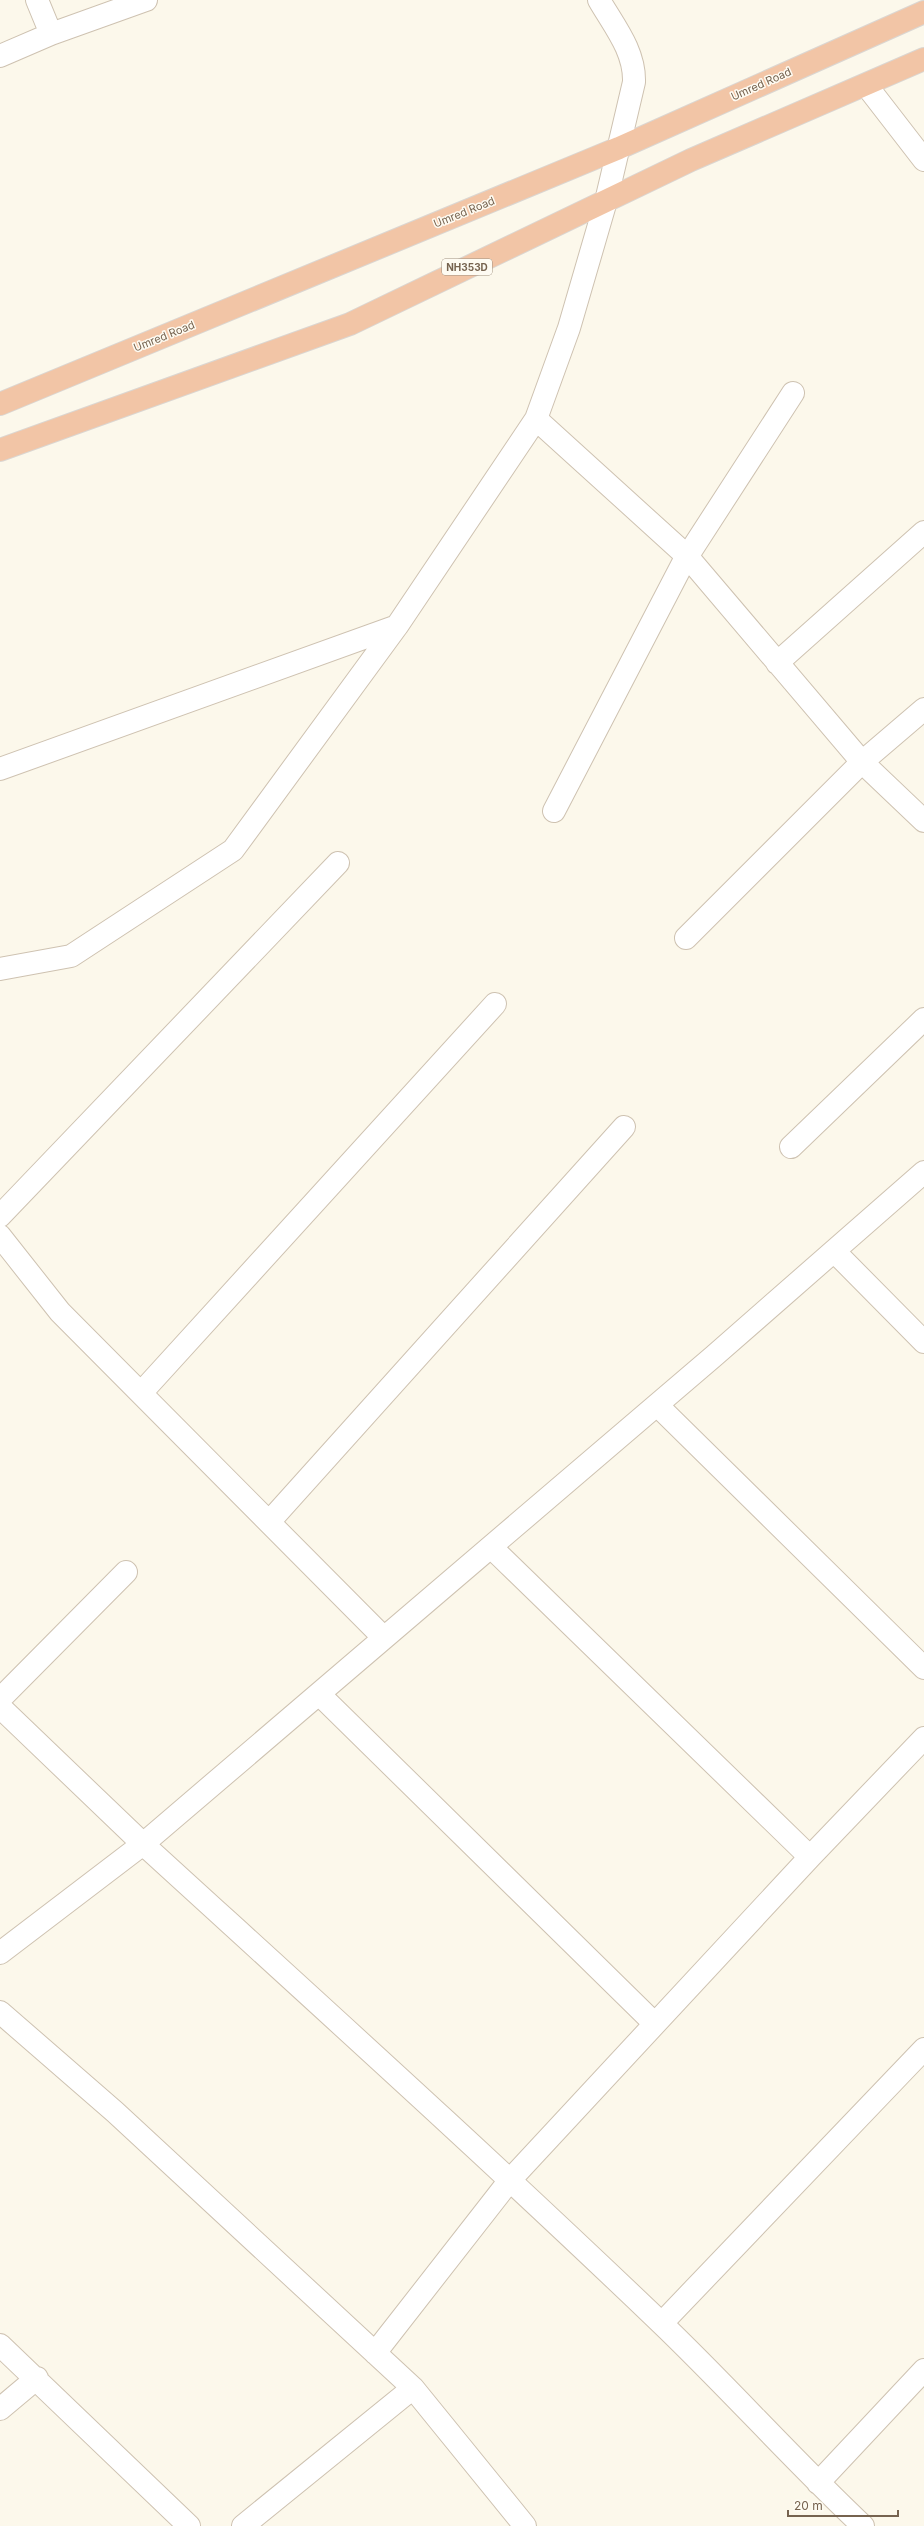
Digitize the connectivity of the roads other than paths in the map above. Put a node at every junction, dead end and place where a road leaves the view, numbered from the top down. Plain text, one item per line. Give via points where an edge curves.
1 (37, 0) edge
2 (146, 0) edge
3 (599, 0) edge
4 (924, 12) edge
5 (51, 34) junction
6 (0, 56) edge
7 (924, 59) edge
8 (866, 84) junction
9 (619, 148) junction
10 (924, 160) edge
11 (606, 201) junction
12 (793, 393) dead end
13 (0, 404) edge
14 (536, 419) junction
15 (0, 450) edge
16 (924, 532) edge
17 (687, 556) junction
18 (397, 626) junction
19 (777, 663) junction
20 (924, 709) edge
21 (862, 762) junction
22 (0, 769) edge
23 (554, 812) dead end
24 (924, 821) edge
25 (338, 863) dead end
26 (686, 938) dead end
27 (0, 969) edge
28 (495, 1004) dead end
29 (924, 1019) edge
30 (624, 1127) dead end
31 (791, 1147) dead end
32 (924, 1172) edge
33 (0, 1216) edge
34 (0, 1236) edge
35 (834, 1251) junction
36 (924, 1342) edge
37 (141, 1393) junction
38 (657, 1405) junction
39 (269, 1522) junction
40 (491, 1547) junction
41 (126, 1572) dead end
42 (384, 1638) junction
43 (924, 1668) edge
44 (319, 1694) junction
45 (0, 1699) edge
46 (0, 1707) edge
47 (924, 1738) edge
48 (143, 1844) junction
49 (810, 1856) junction
50 (0, 1953) edge
51 (0, 2012) edge
52 (654, 2023) junction
53 (924, 2049) edge
54 (510, 2180) junction
55 (662, 2323) junction
56 (0, 2345) edge
57 (375, 2353) junction
58 (924, 2370) edge
59 (37, 2378) junction
60 (413, 2388) junction
61 (0, 2409) edge
62 (818, 2483) junction
63 (189, 2526) edge
64 (243, 2526) edge
65 (525, 2526) edge
66 (863, 2526) edge

1 - 5 street
2 - 5 street
3 - 9 street via 628,51 634,72
4 - 9 highway, Umred Road
5 - 6 street
7 - 8 highway, NH353D
8 - 10 street
8 - 11 highway, NH353D via 691,160
9 - 11 street
9 - 13 highway, Umred Road
11 - 14 street via 569,328
11 - 15 highway, NH353D via 350,324
12 - 17 street
14 - 17 street
14 - 18 street
16 - 19 street
17 - 19 street
17 - 23 street
18 - 22 street
18 - 27 street via 233,850 71,956
19 - 21 street
20 - 21 street
21 - 24 street
21 - 26 street
25 - 33 street
28 - 37 street
29 - 31 street
30 - 39 street
32 - 35 street
34 - 37 street via 60,1312
35 - 36 street
35 - 38 street
37 - 39 street
38 - 40 street
38 - 43 street
39 - 42 street
40 - 42 street
40 - 49 street
41 - 45 street
42 - 44 street
44 - 48 street
44 - 52 street
46 - 48 street
47 - 49 street
48 - 50 street
48 - 54 street
49 - 52 street
51 - 57 street via 115,2112
52 - 54 street
53 - 55 street
54 - 55 street
54 - 57 street
55 - 62 street
56 - 59 street
57 - 60 street
58 - 62 street
59 - 61 street
59 - 63 street
60 - 64 street
60 - 65 street
62 - 66 street

